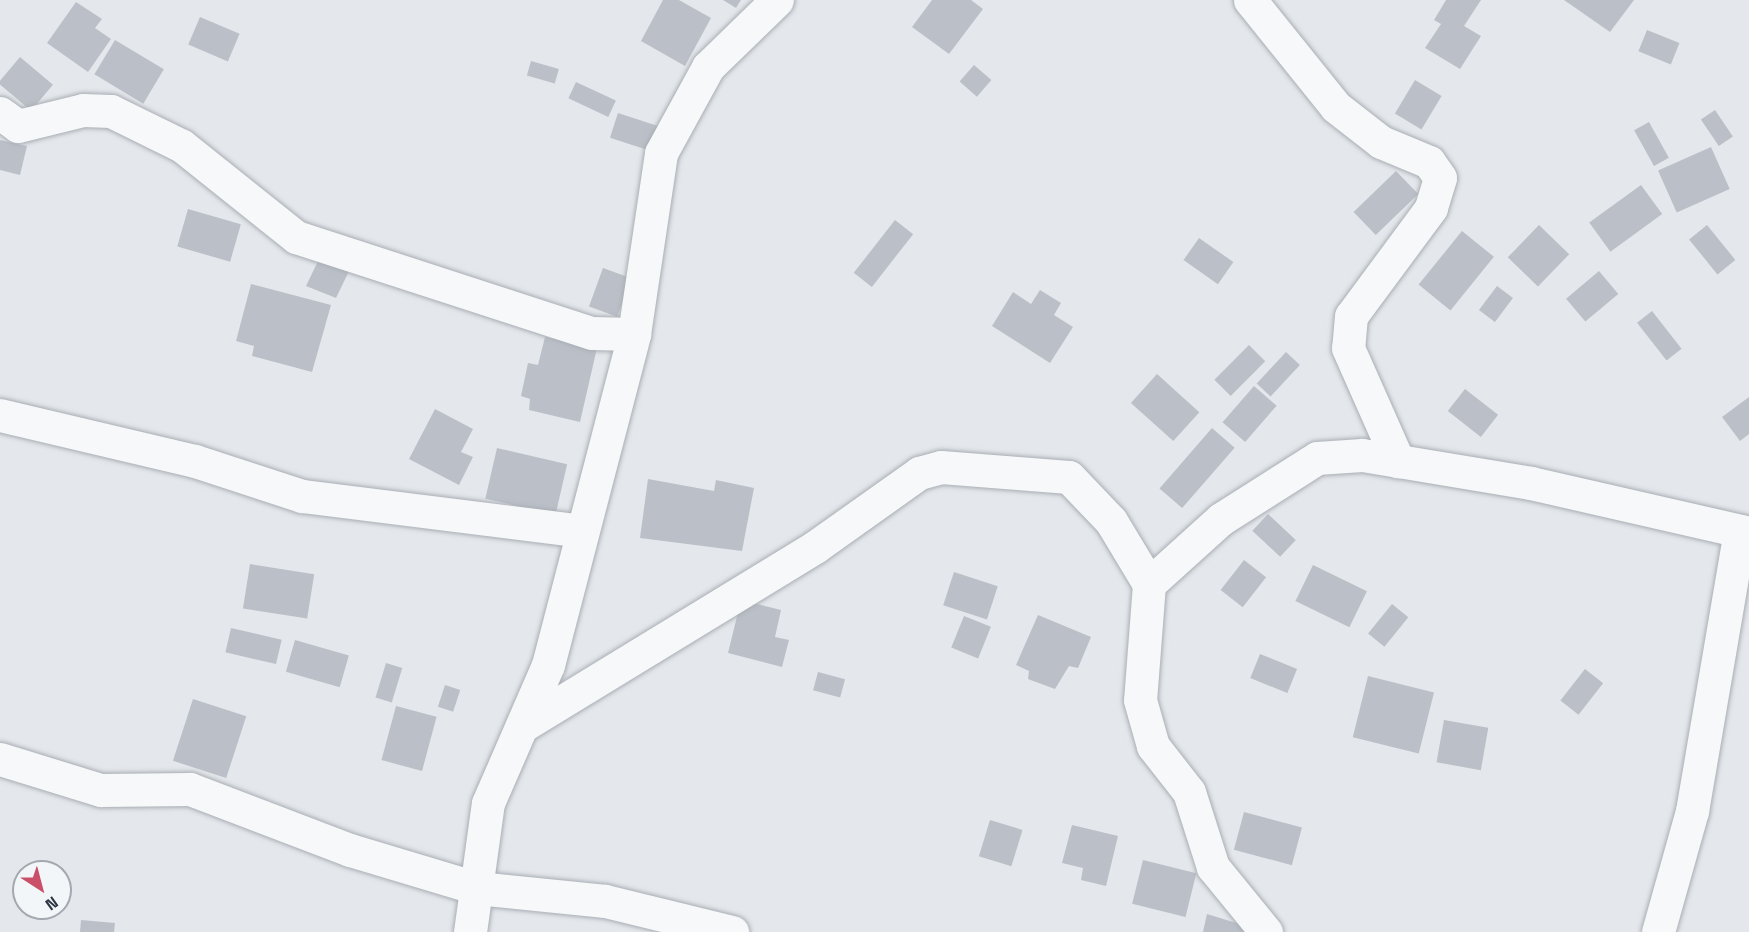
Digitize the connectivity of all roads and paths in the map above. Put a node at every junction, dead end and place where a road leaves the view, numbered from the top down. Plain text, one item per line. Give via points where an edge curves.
1 (777, 0) edge
2 (1250, 0) edge
3 (0, 113) edge
4 (634, 334) junction
5 (0, 416) edge
6 (1398, 461) junction
7 (582, 531) junction
8 (1744, 532) edge
9 (1149, 584) junction
10 (522, 726) junction
11 (0, 759) edge
12 (477, 888) junction
13 (470, 932) edge
14 (732, 932) edge
15 (1266, 932) edge
16 (1658, 932) edge

1 - 4 street via 708,67 661,153
2 - 6 street via 1336,107 1382,142 1429,162 1440,178 1431,208 1351,316 1348,348
3 - 4 street via 18,126 83,110 111,111 182,146 296,237 592,333
4 - 7 street
5 - 7 street via 195,460 302,496
6 - 8 street via 1531,483
6 - 9 street via 1362,455 1317,458 1221,519
7 - 10 street via 548,665
8 - 16 street via 1692,811
9 - 10 street via 1111,522 1069,477 941,466 919,473 815,547
9 - 15 street via 1140,700 1153,746 1193,800 1213,867
10 - 12 street via 488,803
11 - 12 street via 101,790 190,789 350,850
12 - 13 street
12 - 14 street via 604,900

